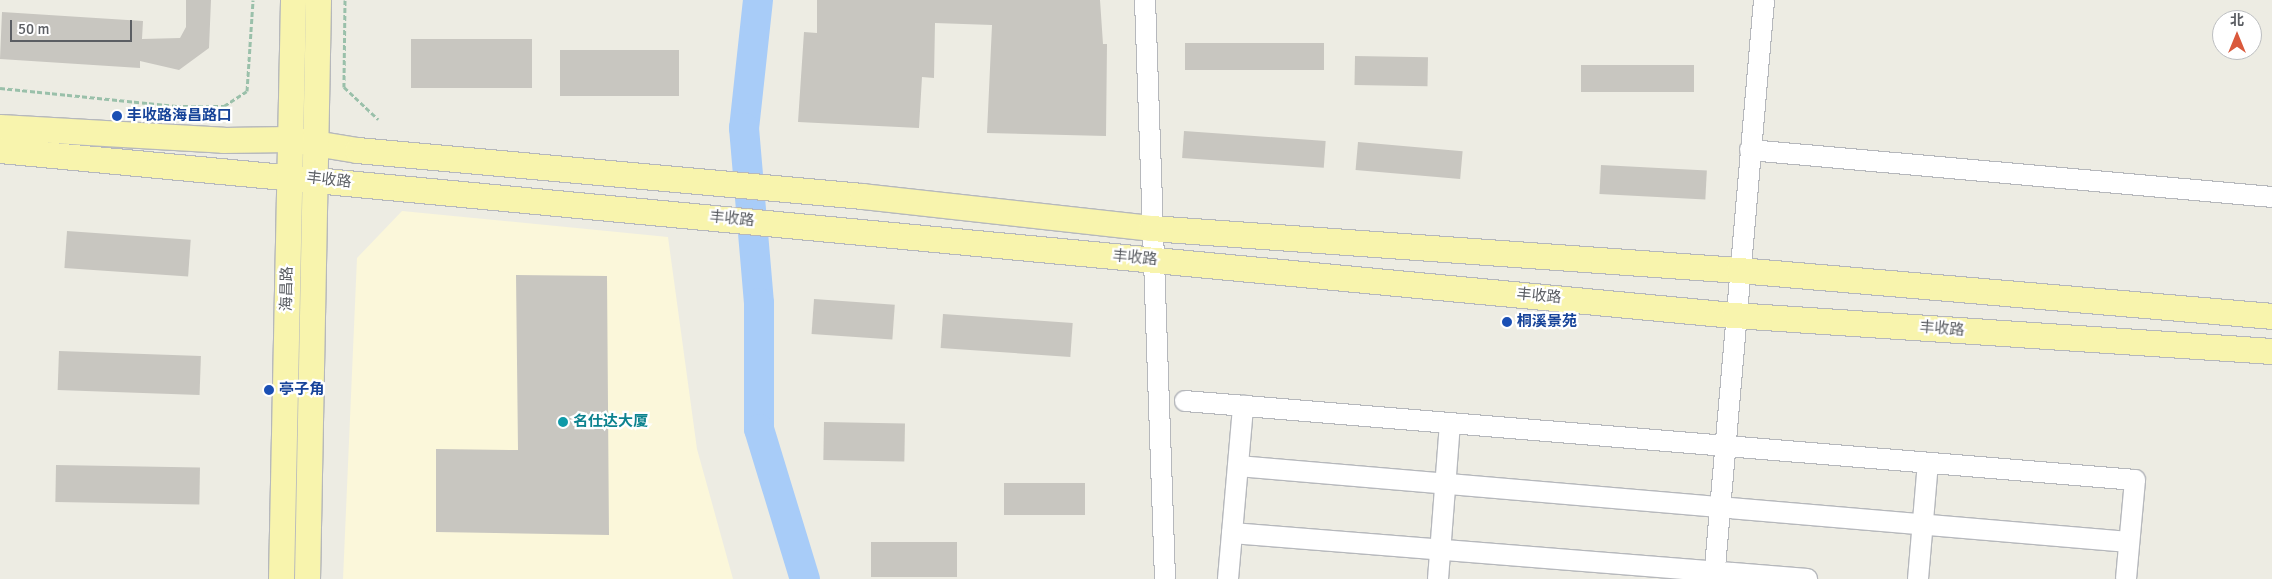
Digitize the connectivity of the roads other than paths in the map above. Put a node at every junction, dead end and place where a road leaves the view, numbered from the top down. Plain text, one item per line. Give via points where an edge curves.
1 (294, 0) edge
2 (318, 0) edge
3 (1144, 0) edge
4 (1764, 0) edge
5 (0, 127) edge
6 (290, 140) junction
7 (316, 142) junction
8 (0, 150) edge
9 (1750, 150) junction
10 (289, 176) junction
11 (315, 179) junction
12 (2272, 197) edge
13 (1151, 228) junction
14 (1152, 259) junction
15 (1739, 270) junction
16 (1734, 315) junction
17 (2272, 316) edge
18 (2272, 351) edge
19 (1185, 401) dead end
20 (1243, 406) junction
21 (1450, 423) junction
22 (1725, 446) junction
23 (1928, 463) junction
24 (1238, 466) junction
25 (1446, 483) junction
26 (1720, 507) junction
27 (1923, 524) junction
28 (1232, 533) junction
29 (2129, 542) junction
30 (1441, 550) junction
31 (1715, 575) edge
32 (281, 579) edge
33 (307, 579) edge
34 (1165, 579) edge
35 (1228, 579) edge
36 (1438, 579) edge
37 (1807, 579) edge
38 (1918, 579) edge
39 (2126, 579) edge

1 - 6 main road, 海昌路
2 - 7 main road, 海昌路
3 - 13 street
4 - 9 street
5 - 6 main road, 丰收路 via 223,140
6 - 7 main road, 丰收路
6 - 10 main road, 海昌路
7 - 11 main road, 海昌路
7 - 13 main road, 丰收路 via 357,150 862,196
8 - 10 main road, 丰收路
9 - 12 street
9 - 15 street
10 - 11 main road, 丰收路
10 - 32 main road, 海昌路
11 - 14 main road, 丰收路
11 - 33 main road, 海昌路
13 - 14 street
13 - 15 main road, 丰收路
14 - 16 main road, 丰收路
14 - 34 street
15 - 16 street
15 - 17 main road, 丰收路
16 - 18 main road, 丰收路
16 - 22 street
19 - 20 street
20 - 21 street
20 - 24 street
21 - 22 street
21 - 25 street
22 - 23 street
22 - 26 street
23 - 27 street
23 - 29 street via 2135,480
24 - 25 street
24 - 28 street
25 - 26 street
25 - 30 street
26 - 27 street
26 - 31 street
27 - 29 street
27 - 38 street
28 - 30 street
28 - 35 street
29 - 39 street
30 - 31 street
30 - 36 street
31 - 37 street

